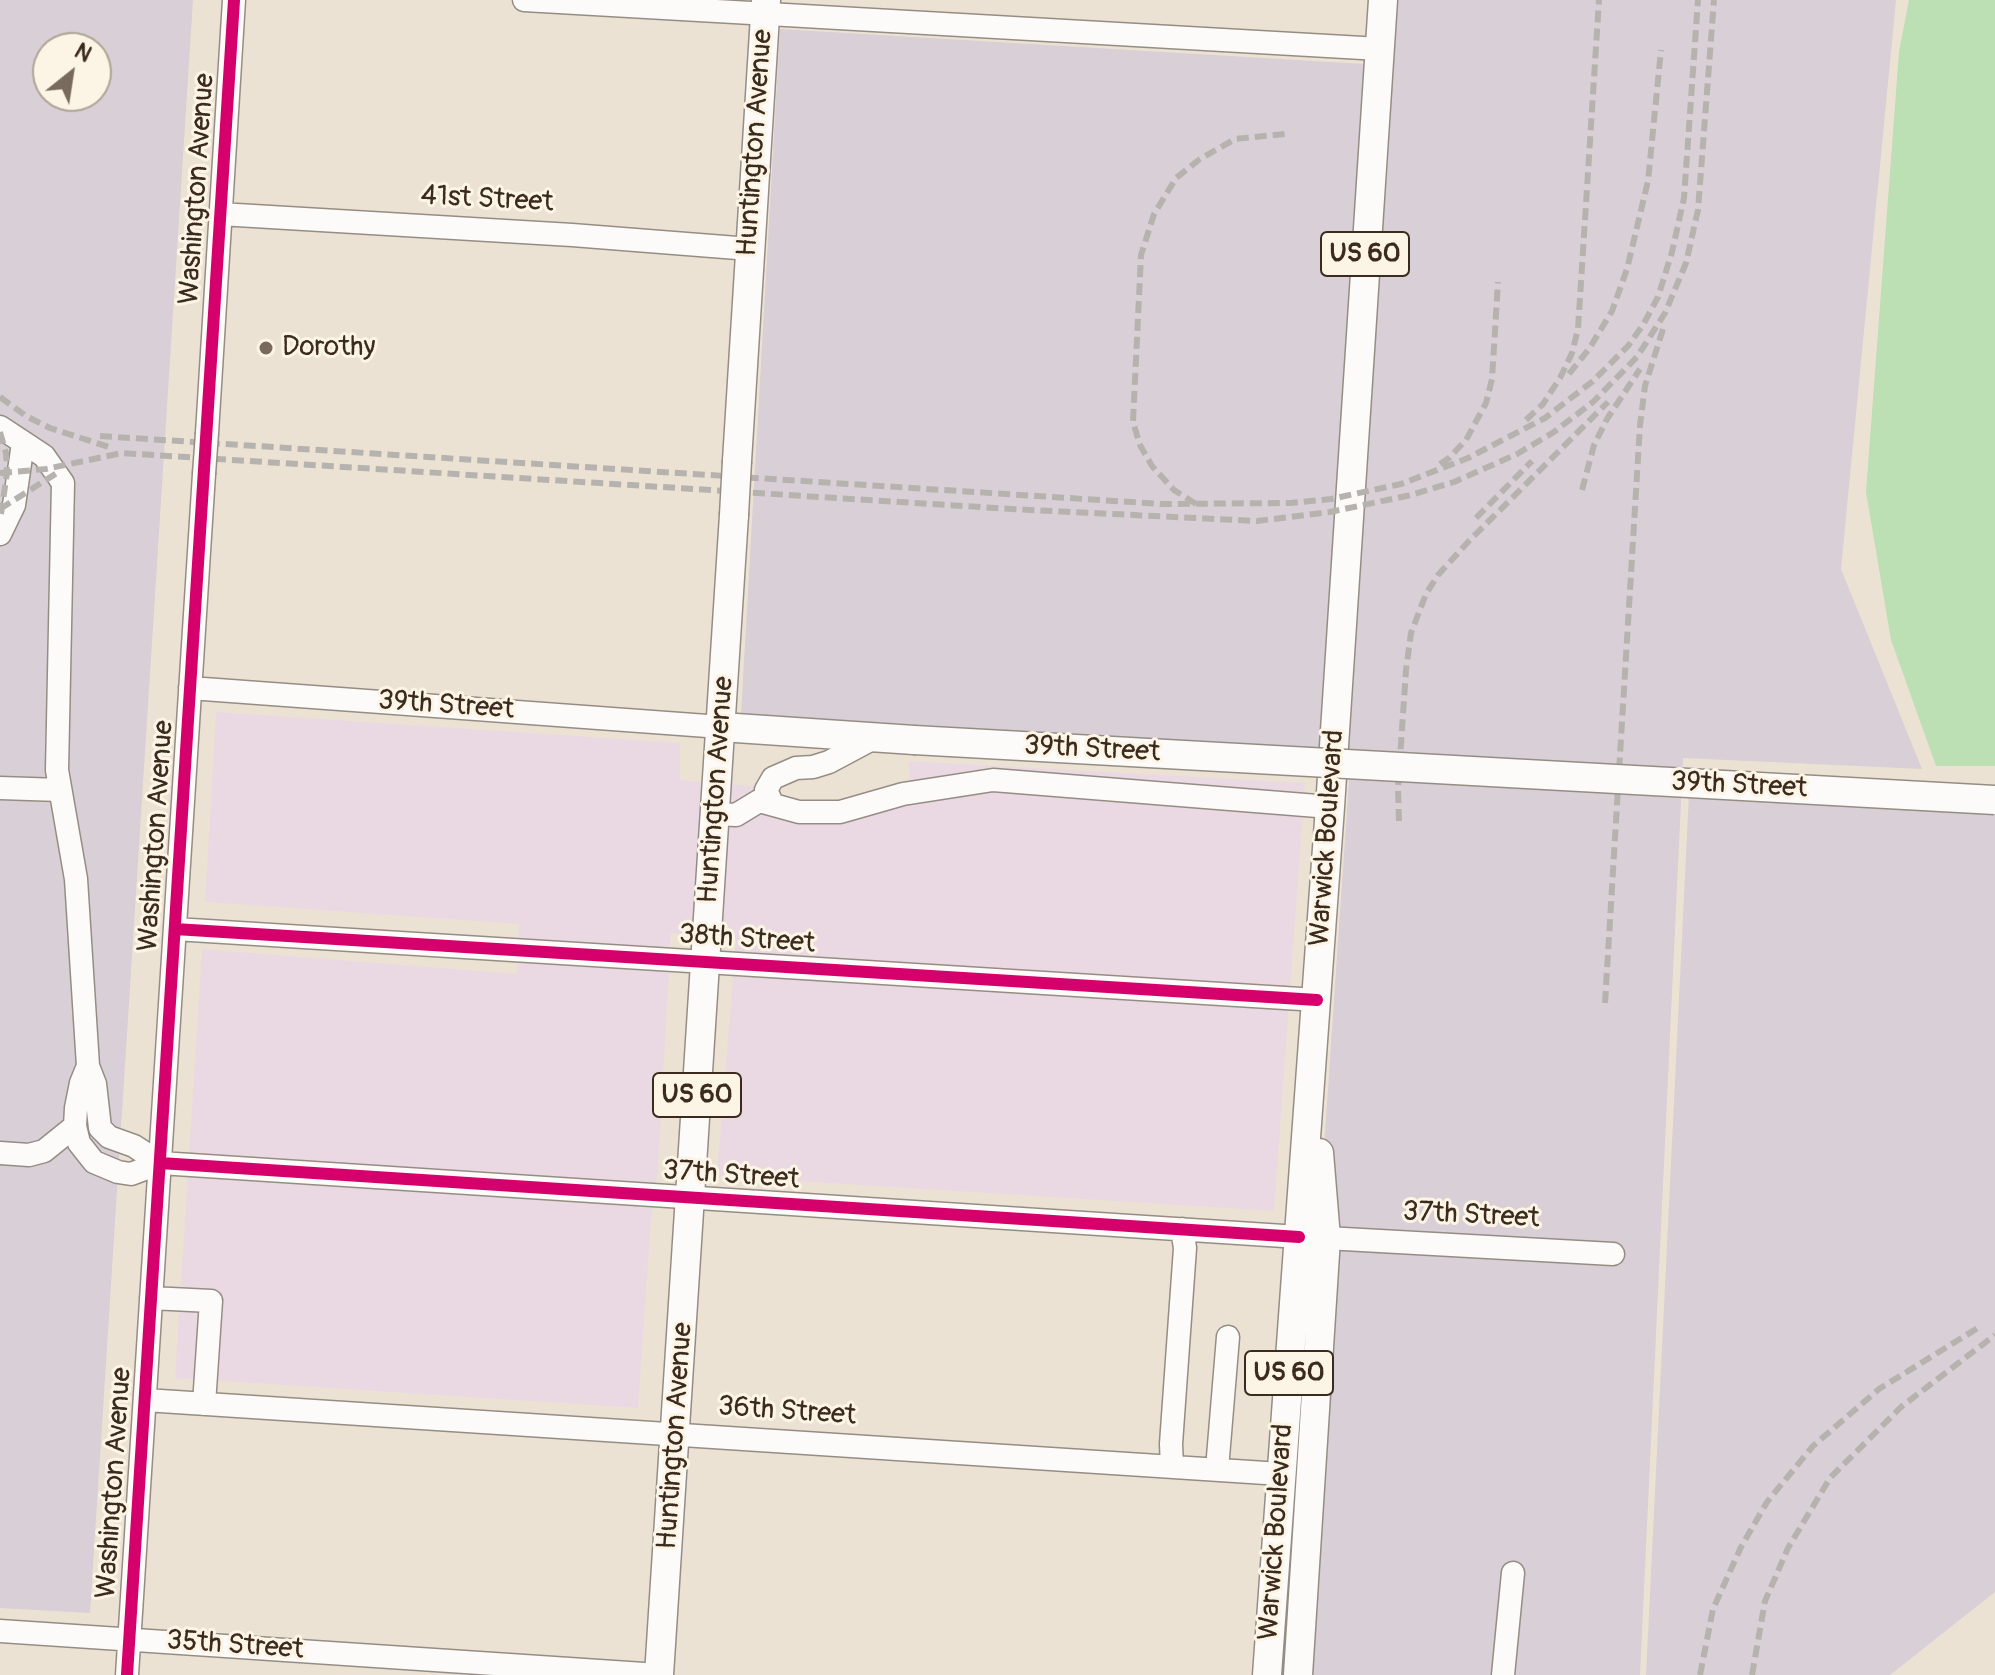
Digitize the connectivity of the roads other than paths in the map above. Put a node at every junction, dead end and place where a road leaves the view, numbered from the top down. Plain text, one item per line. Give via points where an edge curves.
1 (234, 0) edge
2 (524, 0) edge
3 (1383, 0) edge
4 (765, 7) edge
5 (1380, 49) junction
6 (220, 214) junction
7 (750, 249) junction
8 (0, 427) edge
9 (23, 443) junction
10 (0, 534) edge
11 (190, 688) junction
12 (721, 727) junction
13 (874, 738) junction
14 (0, 788) edge
15 (60, 790) junction
16 (1995, 800) edge
17 (772, 803) junction
18 (1330, 807) junction
19 (715, 814) junction
20 (175, 929) junction
21 (706, 962) junction
22 (1317, 1000) junction
23 (88, 1066) junction
24 (75, 1126) junction
25 (0, 1153) edge
26 (160, 1163) junction
27 (692, 1197) junction
28 (1182, 1229) junction
29 (1313, 1237) junction
30 (1613, 1254) dead end
31 (151, 1298) junction
32 (1228, 1337) dead end
33 (145, 1400) junction
34 (204, 1404) junction
35 (676, 1434) junction
36 (1172, 1467) junction
37 (1217, 1469) junction
38 (1281, 1474) junction
39 (1513, 1573) dead end
40 (0, 1631) edge
41 (129, 1639) junction
42 (127, 1675) edge
43 (660, 1675) edge
44 (1267, 1675) edge
45 (1298, 1675) edge
46 (1503, 1675) edge

1 - 6 street, Washington Avenue
2 - 4 street
3 - 5 main road, Warwick Boulevard / US 60
4 - 5 street
4 - 7 main road, Huntington Avenue / US 60
5 - 18 main road, Warwick Boulevard / US 60
6 - 7 street, 41st Street
6 - 11 street, Washington Avenue, bridge
7 - 12 main road, Huntington Avenue / US 60, bridge
8 - 9 street
9 - 10 street via 14,505
9 - 15 street via 44,456 63,483
11 - 12 street, 39th Street
11 - 20 street, Washington Avenue
12 - 13 main road, 39th Street
12 - 19 main road, Huntington Avenue / US 60
13 - 16 main road, 39th Street, bridge
13 - 17 street via 821,765 780,773 766,790
14 - 15 street
15 - 23 street via 76,879
17 - 18 street via 799,812 840,812 903,794 993,780
17 - 19 street via 759,801 736,815
18 - 22 main road, Warwick Boulevard / US 60
19 - 21 main road, Huntington Avenue / US 60
20 - 21 street, 38th Street
20 - 26 street, Washington Avenue
21 - 22 street, 38th Street
21 - 27 main road, Huntington Avenue / US 60
22 - 29 main road, Warwick Boulevard / US 60
23 - 24 street
23 - 26 street via 100,1128
24 - 25 street via 44,1151
24 - 26 street via 79,1143 106,1169 131,1174
26 - 27 street, 37th Street
26 - 31 street, Washington Avenue
27 - 28 street, 37th Street
27 - 35 main road, Huntington Avenue / US 60
28 - 29 street, 37th Street
28 - 36 street
29 - 30 street, 37th Street
29 - 38 main road, Warwick Boulevard / US 60
29 - 45 main road
31 - 33 street, Washington Avenue
31 - 34 street via 211,1301
32 - 37 street
33 - 34 street, 36th Street
33 - 41 street, Washington Avenue
34 - 35 street, 36th Street
35 - 36 street, 36th Street
35 - 43 main road, Huntington Avenue / US 60
36 - 37 street, 36th Street
37 - 38 street, 36th Street
38 - 44 main road, Warwick Boulevard / US 60
39 - 46 street
40 - 41 street, 35th Street
41 - 42 street, Washington Avenue
41 - 43 street, 35th Street

